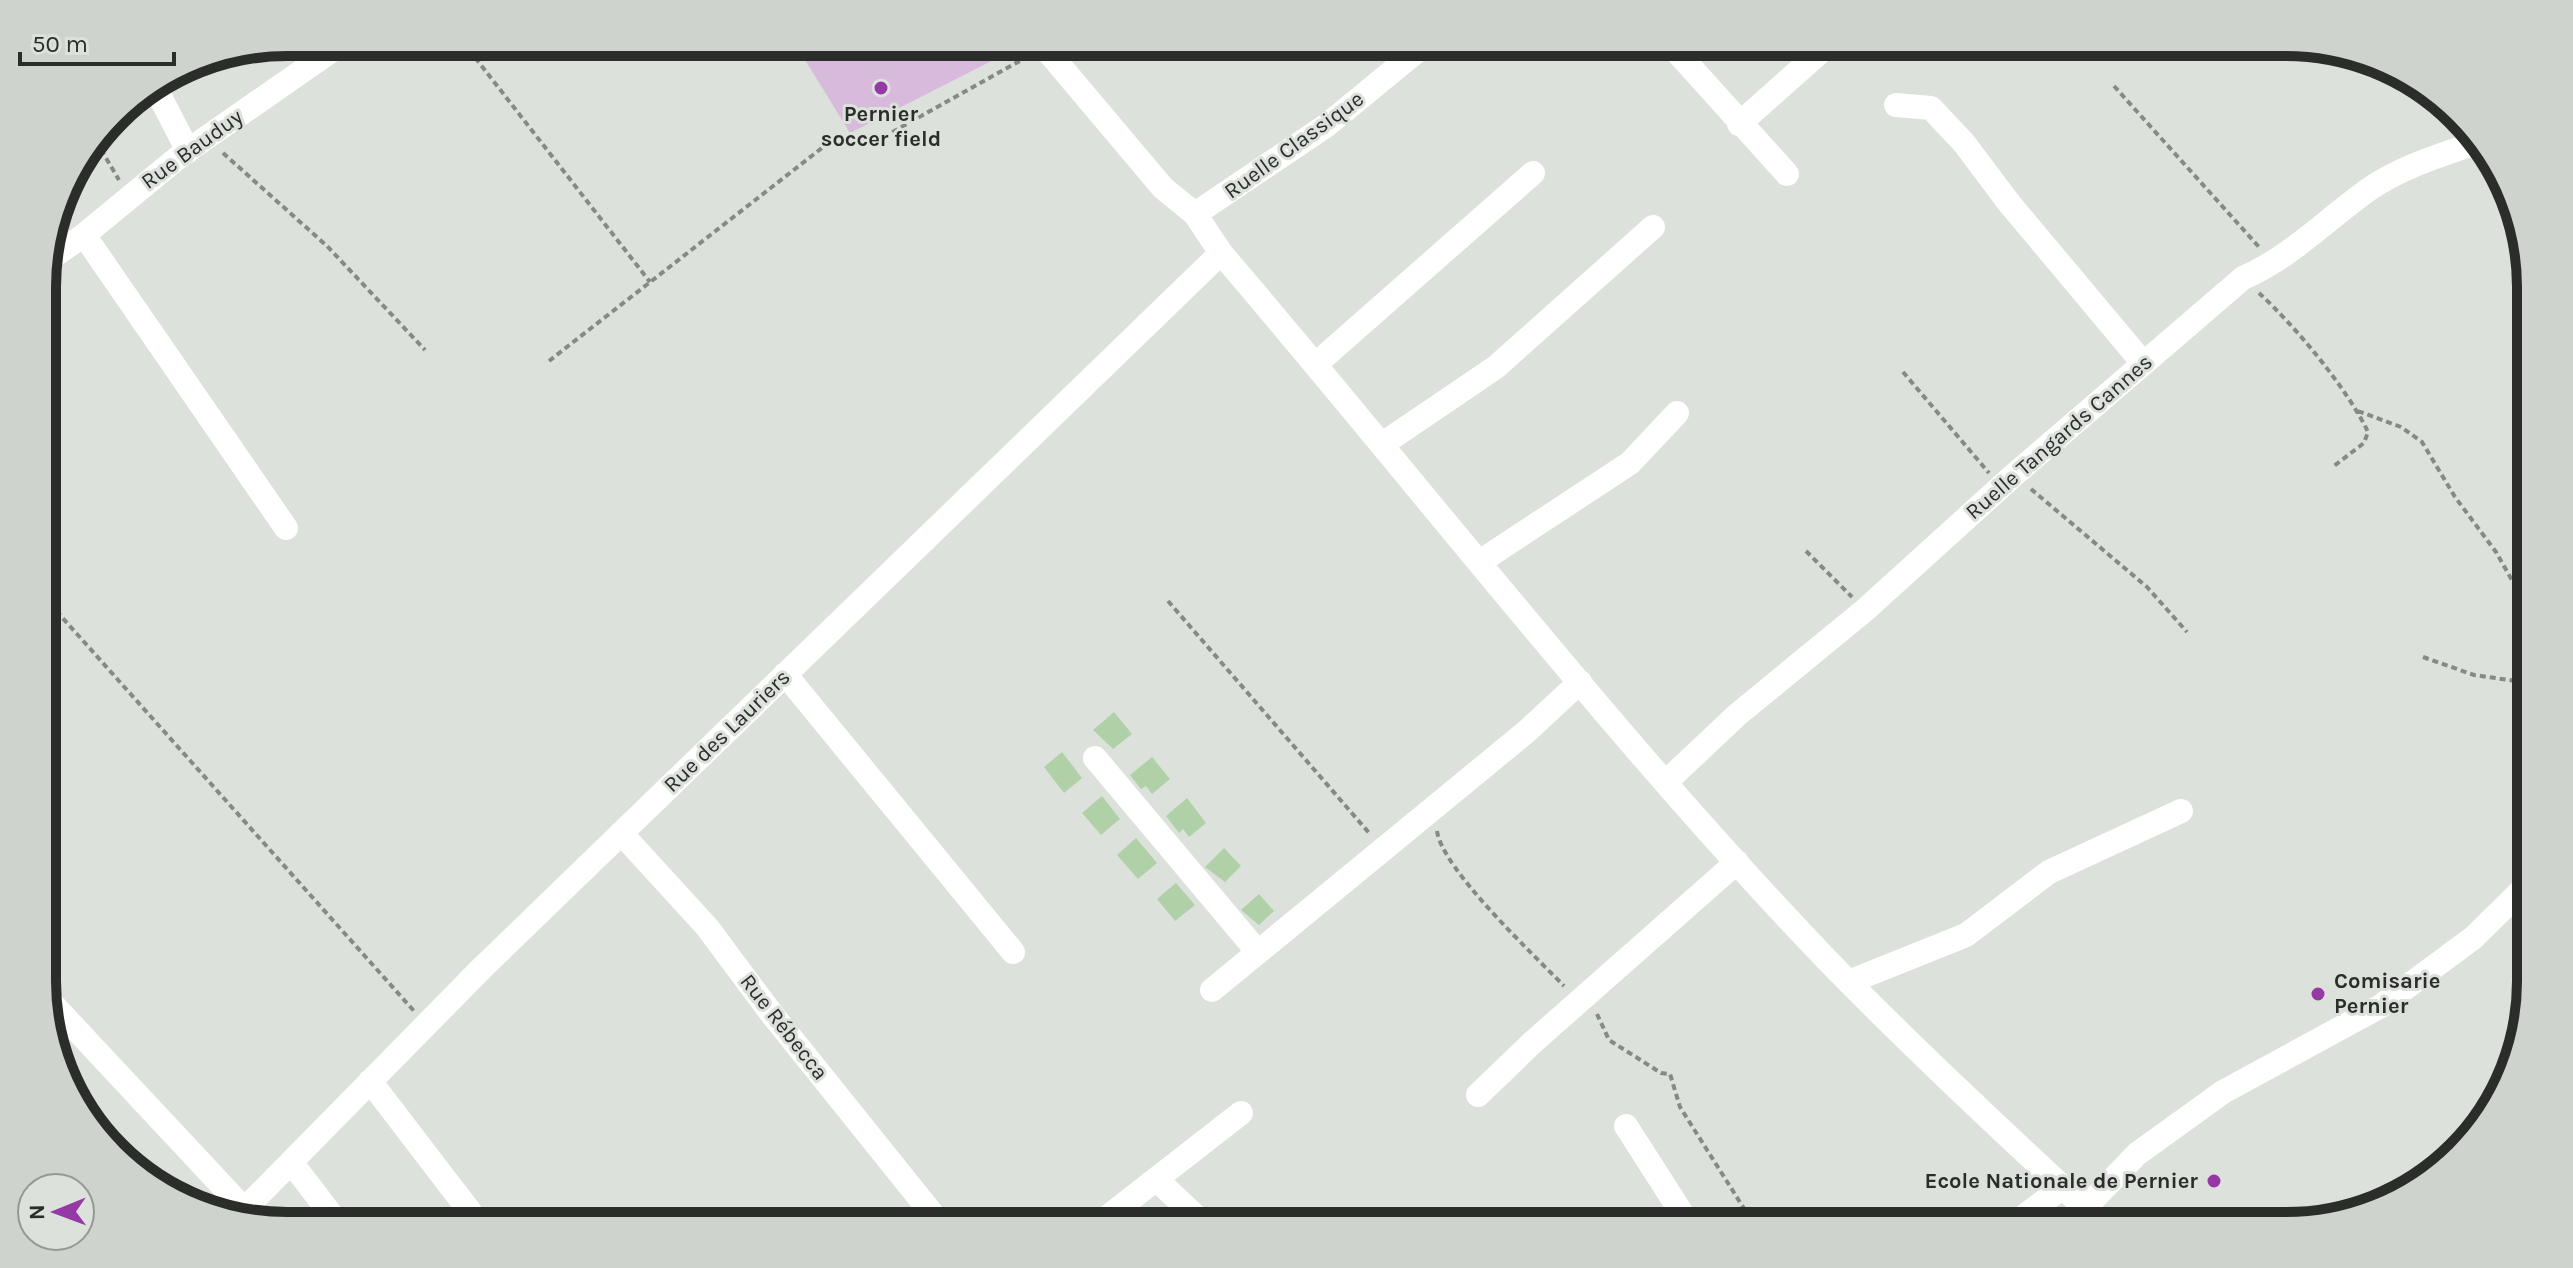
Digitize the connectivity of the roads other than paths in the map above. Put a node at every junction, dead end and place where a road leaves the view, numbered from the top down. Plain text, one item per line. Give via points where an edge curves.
1 (324, 56) edge
2 (1052, 56) edge
3 (1411, 56) edge
4 (1680, 56) edge
5 (1816, 56) edge
6 (161, 94) edge
7 (1896, 105) dead end
8 (1739, 124) junction
9 (197, 144) junction
10 (2469, 146) edge
11 (1533, 173) dead end
12 (1787, 174) dead end
13 (1195, 214) junction
14 (1653, 227) dead end
15 (84, 235) junction
16 (59, 252) edge
17 (1221, 253) junction
18 (2143, 363) junction
19 (1316, 364) junction
20 (1677, 413) dead end
21 (1384, 443) junction
22 (286, 528) dead end
23 (1481, 561) junction
24 (785, 674) junction
25 (1580, 682) junction
26 (1095, 758) dead end
27 (1667, 781) junction
28 (2181, 811) dead end
29 (621, 833) junction
30 (1737, 862) junction
31 (2517, 895) edge
32 (1257, 951) junction
33 (1013, 952) dead end
34 (1849, 982) junction
35 (1212, 990) dead end
36 (58, 1010) edge
37 (370, 1081) junction
38 (1478, 1095) dead end
39 (1241, 1113) dead end
40 (1626, 1126) dead end
41 (291, 1162) junction
42 (1157, 1180) junction
43 (2063, 1187) junction
44 (236, 1206) edge
45 (246, 1208) edge
46 (329, 1212) edge
47 (470, 1212) edge
48 (931, 1212) edge
49 (1115, 1212) edge
50 (1191, 1212) edge
51 (1681, 1212) edge
52 (2030, 1212) edge
53 (2084, 1212) edge
54 (2092, 1212) edge

1 - 9 street, Rue Bauduy
2 - 13 street via 1163,188
3 - 13 street, Ruelle Classique via 1327,125
4 - 8 street
5 - 8 street
6 - 9 street
7 - 18 street via 1931,108
8 - 12 street
9 - 15 street, Rue Bauduy
10 - 18 street, Ruelle Tangards Cannes via 2371,188 2274,264 2243,278
11 - 19 street
13 - 17 street
14 - 21 street via 1496,367
15 - 16 street, Rue Bauduy
15 - 22 street
17 - 19 street
17 - 24 street, Rue des Lauriers
18 - 27 street, Ruelle Tangards Cannes
19 - 21 street
20 - 23 street via 1630,463
21 - 23 street
23 - 25 street
24 - 29 street, Rue des Lauriers
24 - 33 street
25 - 27 street
25 - 32 street
26 - 32 street
27 - 30 street
28 - 34 street via 2049,872 1966,935
29 - 37 street, Rue des Lauriers
29 - 48 street, Rue Rébecca via 707,927
30 - 34 street
30 - 38 street
31 - 54 street via 2473,938 2381,1006 2223,1092 2137,1154
32 - 35 street
34 - 43 street
36 - 44 street
37 - 41 street, Rue des Lauriers
37 - 47 street
39 - 42 street
40 - 51 street
41 - 45 street, Rue des Lauriers
41 - 46 street
42 - 49 street
42 - 50 street
43 - 52 street
43 - 53 street

